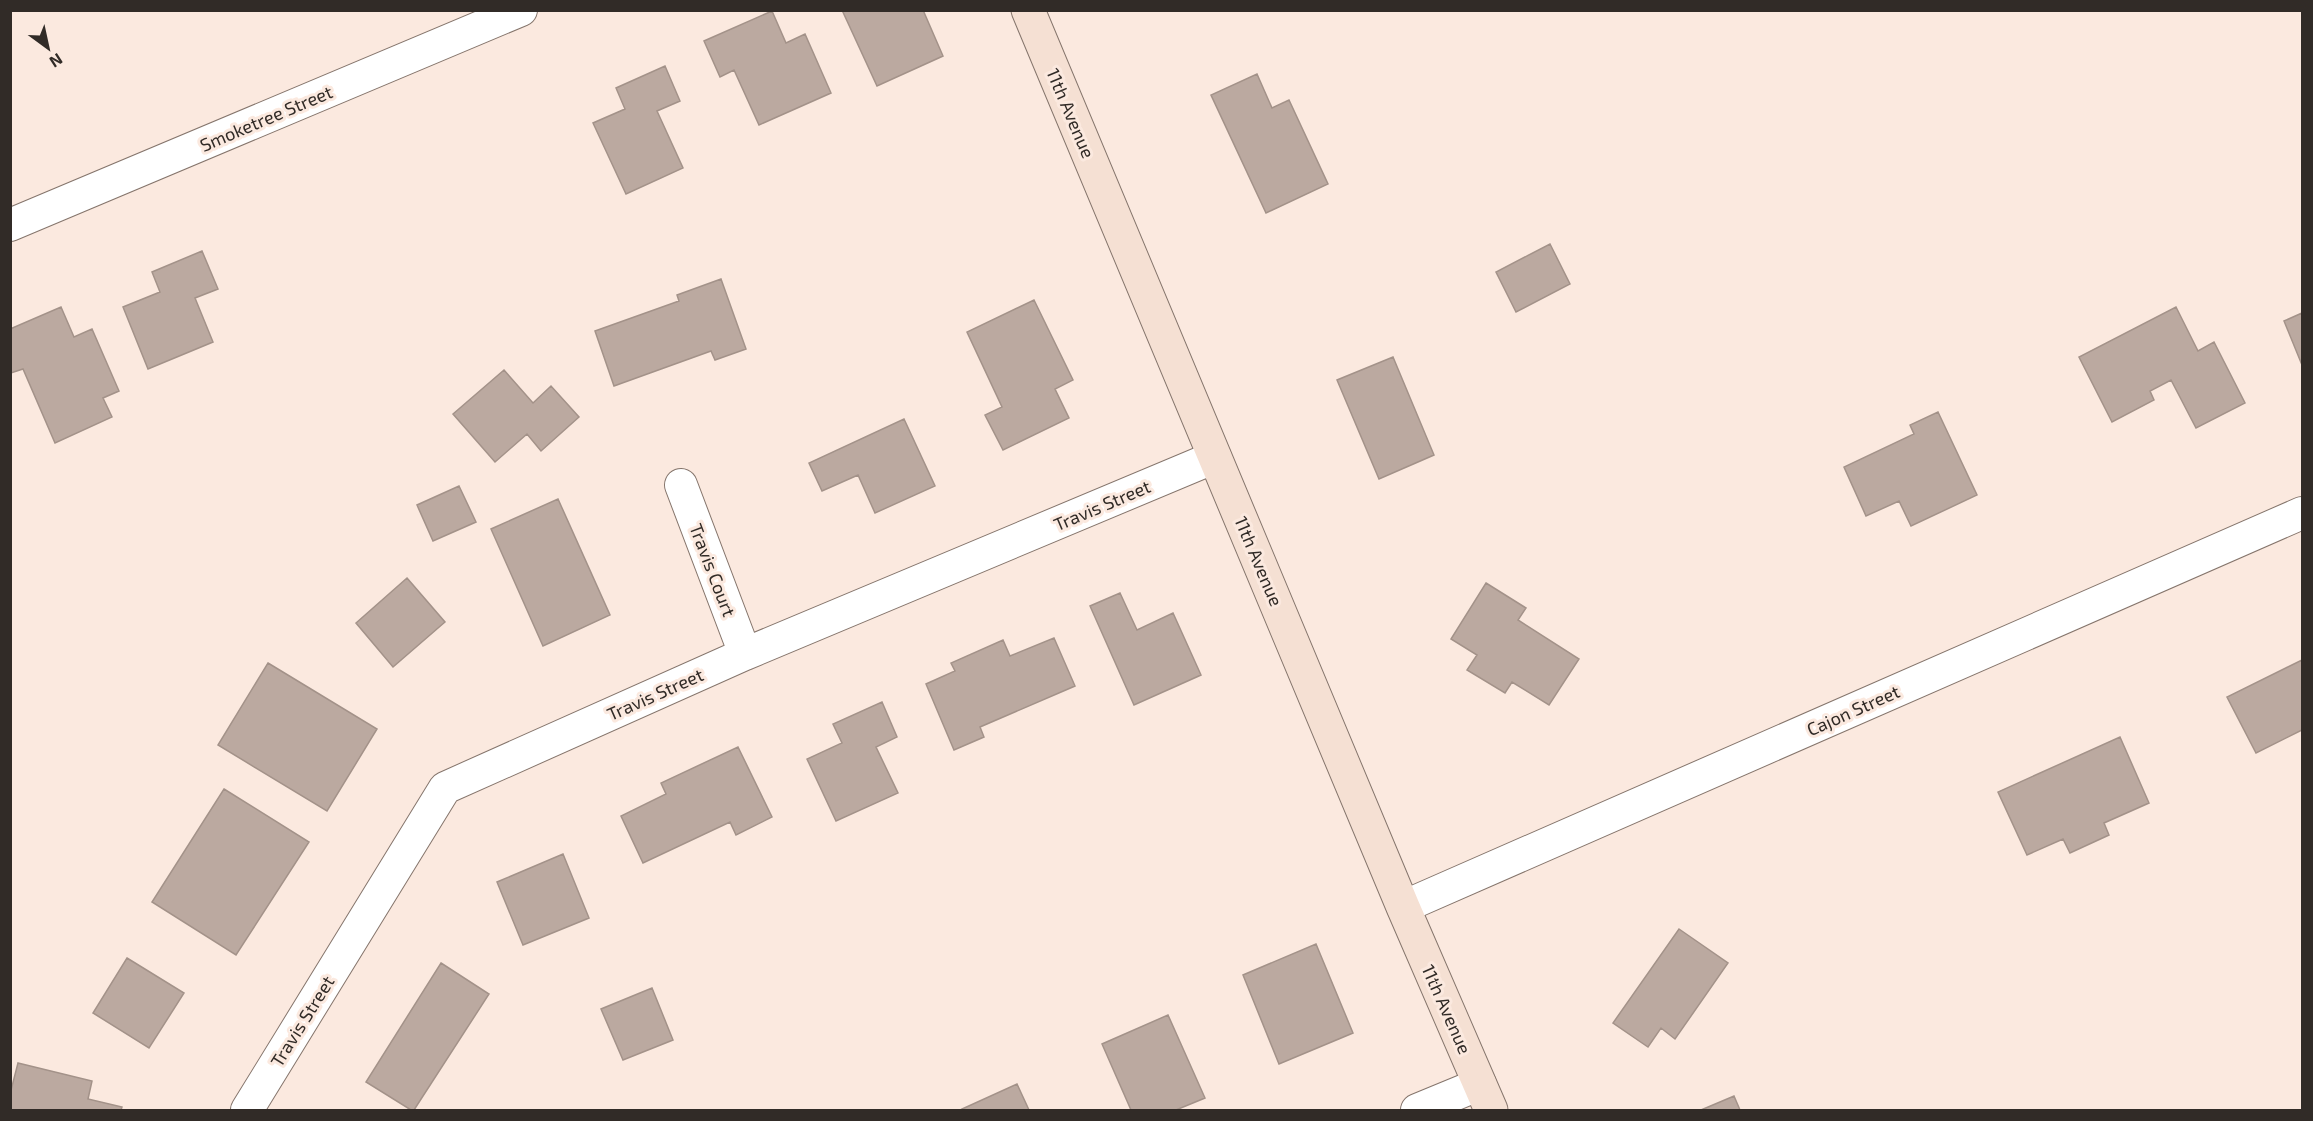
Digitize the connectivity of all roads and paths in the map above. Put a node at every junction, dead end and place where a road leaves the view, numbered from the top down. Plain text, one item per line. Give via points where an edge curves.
1 (521, 10) edge
2 (1028, 10) edge
3 (10, 225) edge
4 (1215, 457) junction
5 (681, 485) dead end
6 (2302, 513) edge
7 (745, 654) junction
8 (1403, 908) junction
9 (1485, 1097) edge
10 (247, 1110) edge
11 (1417, 1110) edge

1 - 3 street, Smoketree Street
2 - 4 main road, 11th Avenue
4 - 7 street, Travis Street
4 - 8 main road, 11th Avenue
5 - 7 street, Travis Court
6 - 8 street, Cajon Street
7 - 10 street, Travis Street via 445,788
8 - 9 main road, 11th Avenue
9 - 11 street

